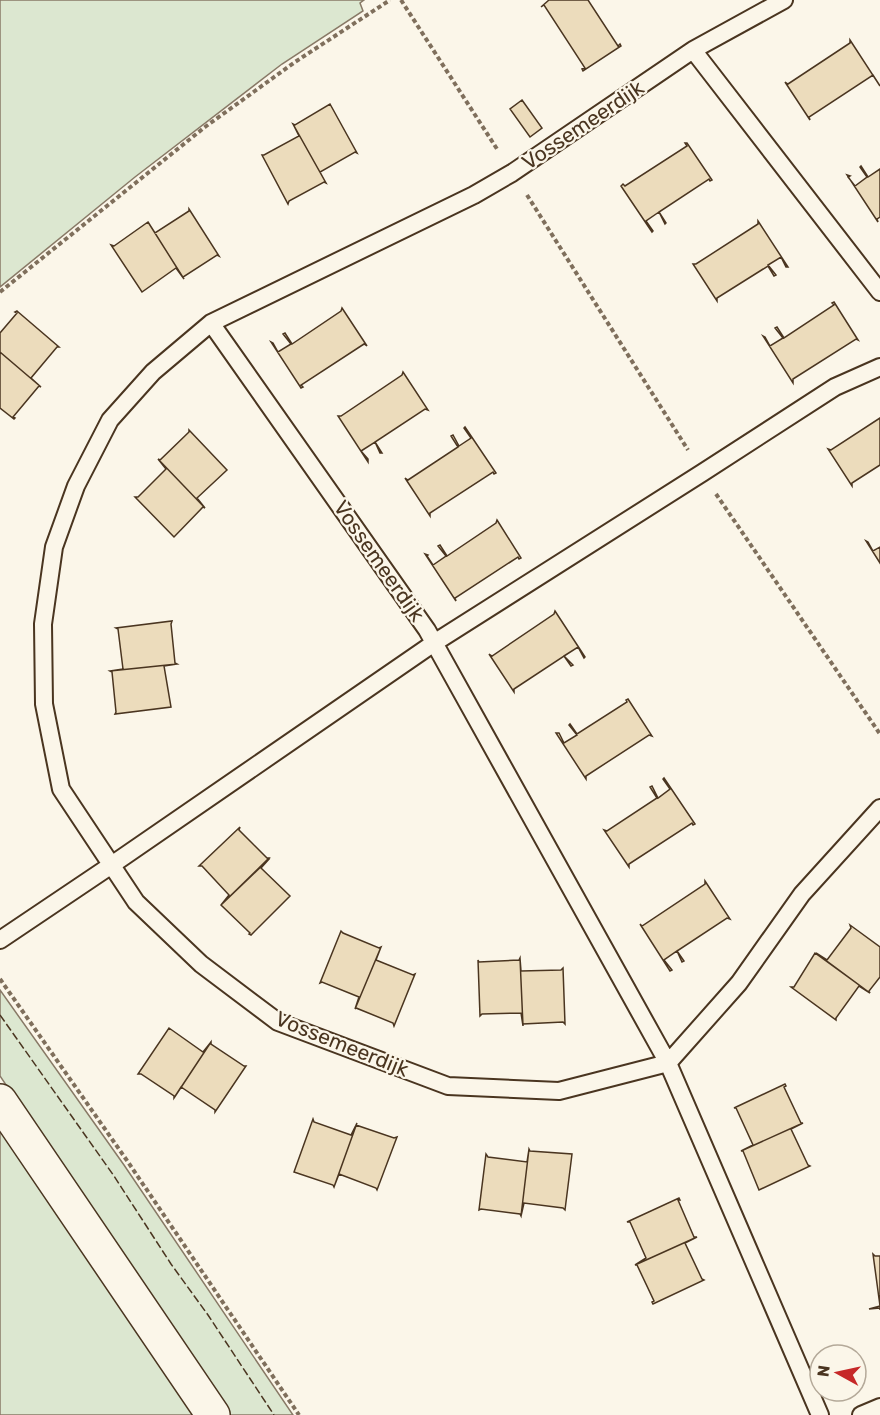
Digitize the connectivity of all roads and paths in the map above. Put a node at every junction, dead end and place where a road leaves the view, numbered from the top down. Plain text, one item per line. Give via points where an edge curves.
1 (390, 0) edge
2 (401, 0) edge
3 (784, 0) edge
4 (693, 50) junction
5 (513, 173) junction
6 (0, 292) edge
7 (880, 292) edge
8 (211, 322) junction
9 (880, 367) edge
10 (702, 473) junction
11 (434, 643) junction
12 (880, 734) edge
13 (880, 808) edge
14 (113, 864) junction
15 (0, 940) edge
16 (0, 980) edge
17 (668, 1063) junction
18 (0, 1101) edge
19 (880, 1407) edge
20 (213, 1415) edge
21 (299, 1415) edge
22 (820, 1415) edge
23 (861, 1415) edge

1 - 6 path via 205,127
2 - 5 path
3 - 4 lane, Vossemeerdijk
4 - 5 lane, Vossemeerdijk
4 - 7 lane
5 - 8 lane, Vossemeerdijk
5 - 10 path
8 - 11 lane, Vossemeerdijk
8 - 14 lane, Vossemeerdijk via 153,372 110,420 76,486 54,547 43,624 44,704 61,789
9 - 10 lane via 835,387
10 - 11 lane
10 - 12 path
11 - 14 lane
11 - 17 lane, Vossemeerdijk
13 - 17 lane via 802,894 739,983
14 - 15 lane
14 - 17 lane, Vossemeerdijk via 136,902 201,964 279,1022 448,1086 559,1091
16 - 21 path
17 - 22 lane, Vossemeerdijk
18 - 20 street
19 - 23 lane

